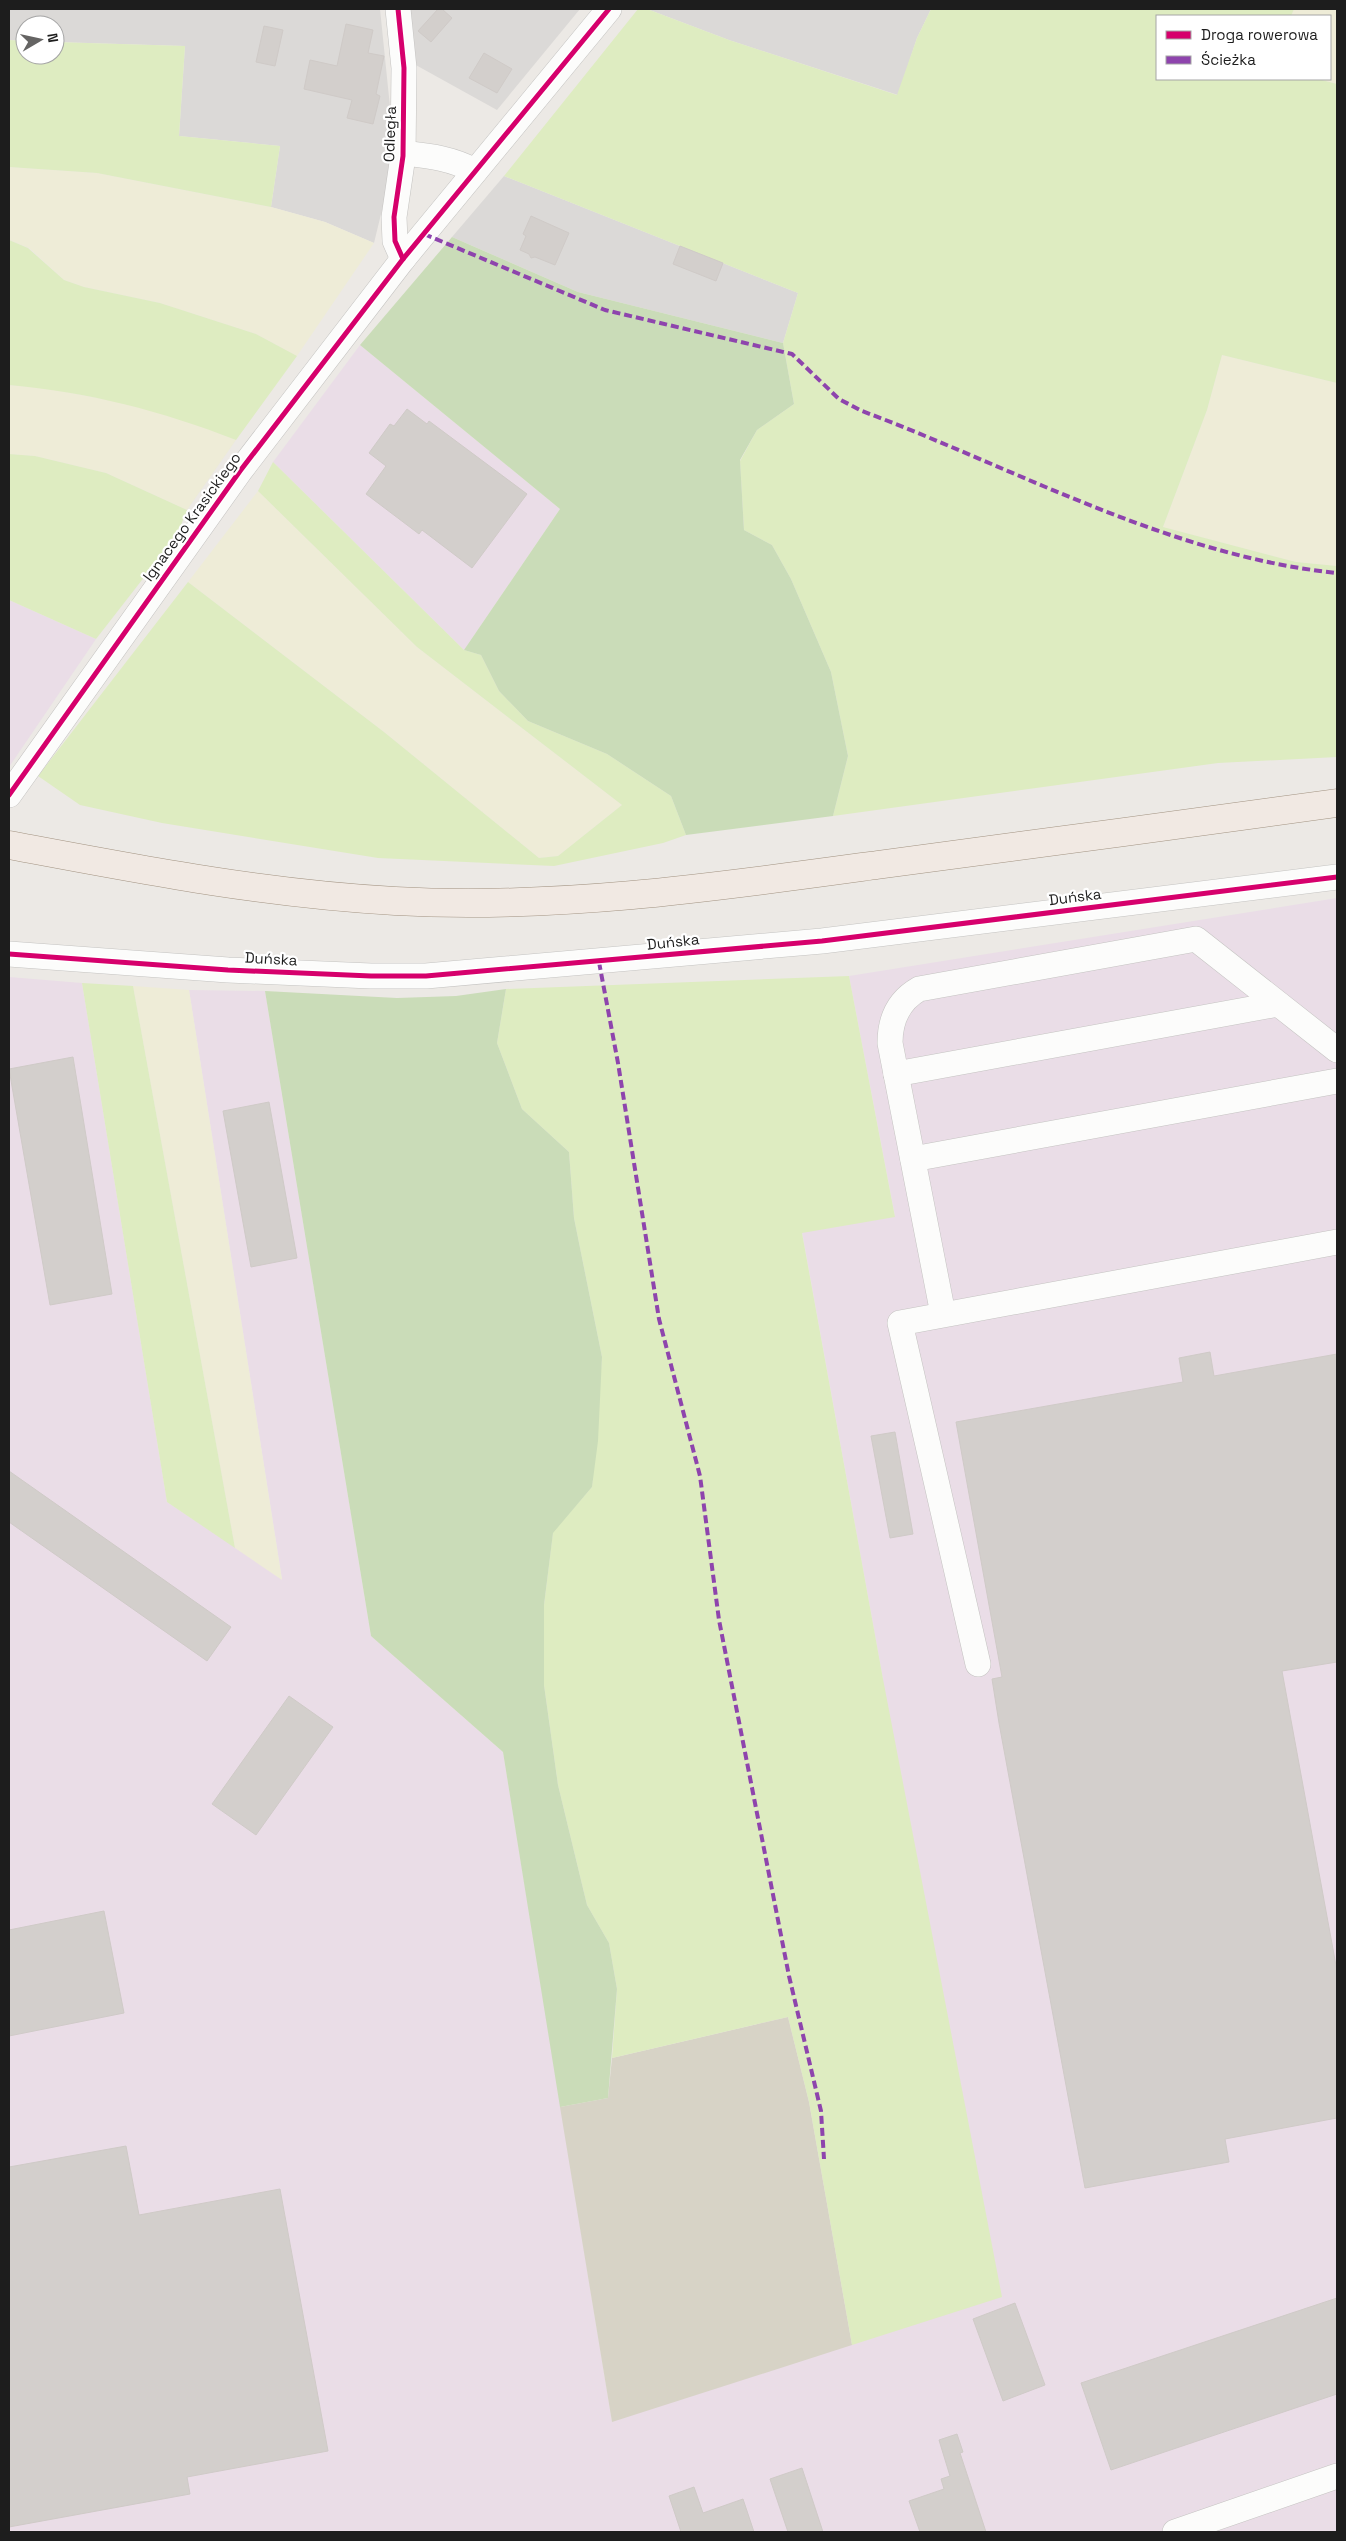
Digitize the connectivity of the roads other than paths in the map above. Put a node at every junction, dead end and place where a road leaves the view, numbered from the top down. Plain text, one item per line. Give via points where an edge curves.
1 (398, 9) edge
2 (609, 9) edge
3 (403, 153) junction
4 (475, 171) junction
5 (403, 259) junction
6 (9, 796) edge
7 (1337, 803) edge
8 (14, 846) edge
9 (1337, 877) edge
10 (9, 954) edge
11 (1278, 1004) junction
12 (1337, 1050) edge
13 (896, 1074) junction
14 (1337, 1081) edge
15 (913, 1159) junction
16 (1337, 1242) edge
17 (943, 1314) junction
18 (978, 1664) dead end
19 (1337, 2476) edge
20 (1176, 2532) edge

1 - 3 street, Odległa via 404,68
2 - 4 street, Ignacego Krasickiego
3 - 4 street via 440,157
3 - 5 street, Odległa via 394,218 395,241
4 - 5 street, Ignacego Krasickiego
5 - 6 street, Ignacego Krasickiego via 240,472
7 - 8 main road via 685,891 533,902 397,901 296,893 195,880
9 - 10 street, Duńska via 822,941 426,976 228,970
11 - 12 street
11 - 13 street
11 - 13 street via 1196,939 918,989 900,1004 893,1019 890,1043
13 - 15 street
14 - 15 street
15 - 17 street
16 - 17 street
17 - 18 street via 900,1323
19 - 20 street

